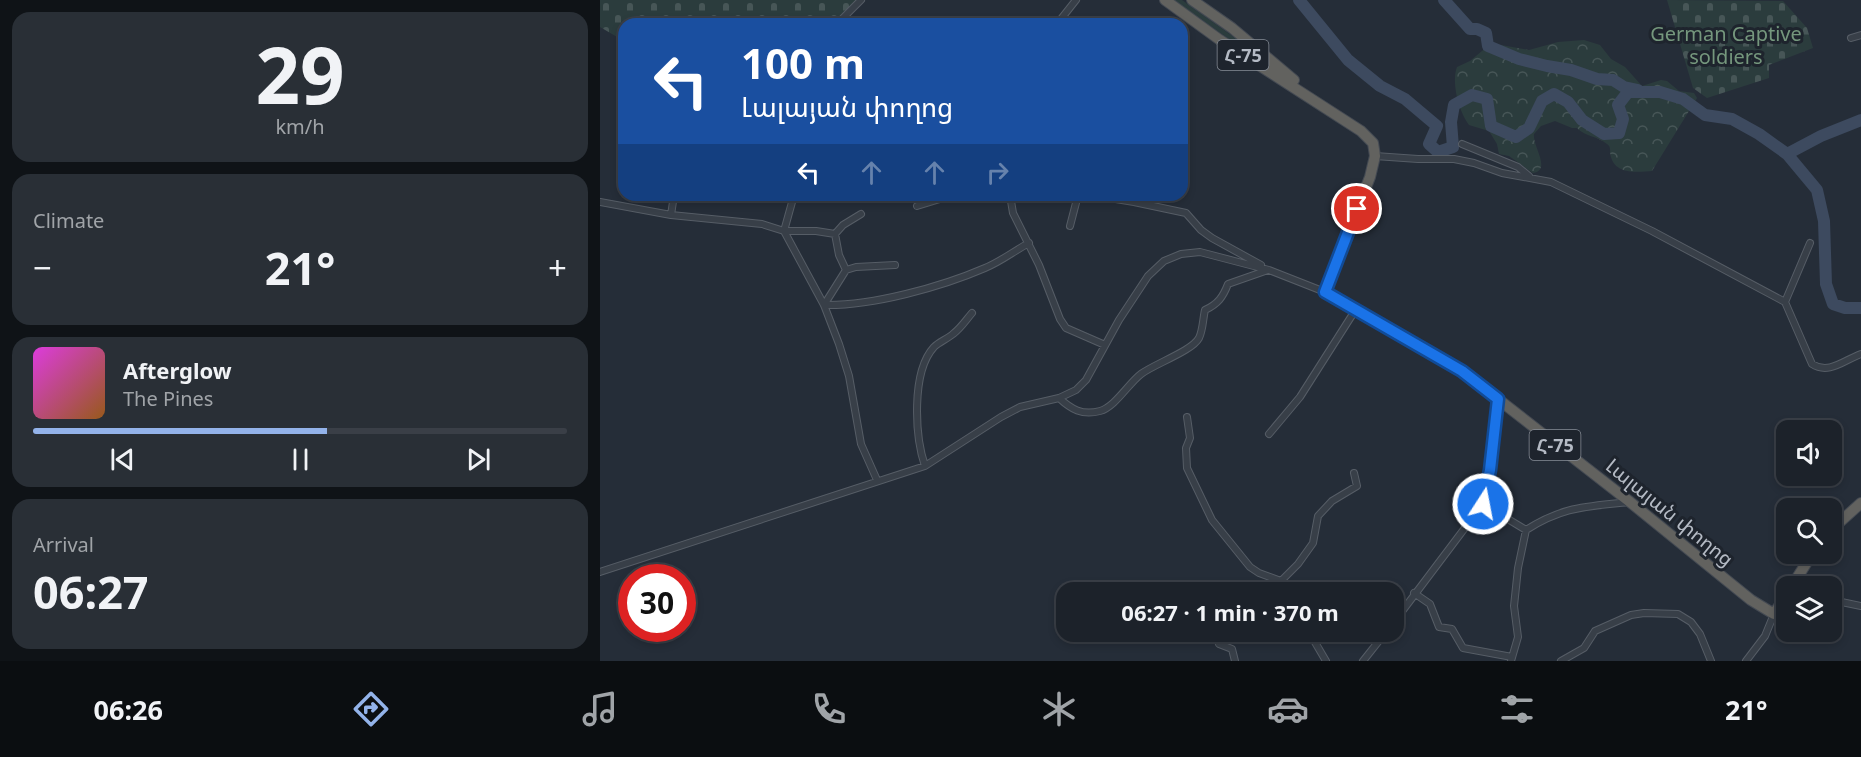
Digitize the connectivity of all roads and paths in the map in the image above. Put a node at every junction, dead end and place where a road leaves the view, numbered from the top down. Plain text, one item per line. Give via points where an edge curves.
1 (861, 0) edge
2 (1076, 0) edge
3 (1165, 0) edge
4 (1192, 0) edge
5 (843, 18) edge
6 (1062, 18) edge
7 (1861, 35) edge
8 (1851, 39) dead end
9 (1324, 105) junction
10 (1462, 144) dead end
11 (1375, 156) junction
12 (1530, 177) junction
13 (673, 201) edge
14 (792, 201) edge
15 (933, 201) edge
16 (1011, 201) edge
17 (1076, 201) edge
18 (1128, 201) edge
19 (600, 202) edge
20 (917, 206) dead end
21 (861, 214) dead end
22 (671, 215) junction
23 (1070, 226) dead end
24 (784, 231) junction
25 (835, 234) junction
26 (1029, 243) junction
27 (1810, 243) dead end
28 (895, 265) dead end
29 (846, 270) junction
30 (1269, 270) junction
31 (1325, 292) junction
32 (1785, 302) junction
33 (824, 305) junction
34 (1356, 309) junction
35 (972, 313) dead end
36 (1105, 345) junction
37 (1861, 354) edge
38 (1059, 398) junction
39 (1498, 399) junction
40 (1187, 417) dead end
41 (1269, 434) dead end
42 (925, 466) junction
43 (1354, 473) dead end
44 (878, 480) junction
45 (1630, 502) junction
46 (1861, 503) edge
47 (1483, 504) junction
48 (1842, 520) edge
49 (1526, 530) junction
50 (600, 572) edge
51 (1281, 581) joint
52 (1414, 593) junction
53 (1842, 602) edge
54 (1861, 606) edge
55 (1404, 608) edge
56 (1776, 611) edge
57 (1774, 614) junction
58 (1218, 642) edge
59 (1315, 642) edge
60 (1378, 642) edge
61 (1511, 659) edge
62 (1235, 661) edge
63 (1326, 661) edge
64 (1363, 661) edge
65 (1561, 661) edge
66 (1711, 661) edge
67 (1746, 661) edge

1 - 5 street
2 - 6 street
3 - 9 highway, Հ-75 via 1220,40
4 - 9 highway, Հ-75
7 - 8 street
9 - 11 highway, Հ-75 via 1361,130 1373,143
10 - 12 street via 1518,167
11 - 12 street via 1454,159
11 - 31 highway
12 - 32 street via 1551,182 1652,231
13 - 22 street
14 - 24 street
15 - 20 street
16 - 26 street
17 - 23 street
18 - 30 street, Լալայան փողոց via 1186,213 1212,238
19 - 22 street
21 - 25 street
22 - 24 street via 762,224
24 - 25 street
24 - 33 street
25 - 29 street
26 - 33 street via 987,267 922,290
26 - 36 street via 1066,328
27 - 32 street
28 - 29 street
29 - 33 street
30 - 31 street, Լալայան փողոց
30 - 36 street, Լալայան փողոց via 1200,252 1164,261 1149,276
30 - 38 street via 1228,284 1217,304 1205,310 1199,338 1142,373 1101,411 1072,410
31 - 34 highway, Լալայան փողոց / Հ-75
32 - 37 street via 1812,364 1820,369 1834,367
33 - 44 street via 849,376 861,444
34 - 39 highway, Լալայան փողոց / Հ-75 via 1462,371
34 - 41 street via 1300,397
35 - 42 street via 955,333 934,347 924,363 918,412 920,451
36 - 38 street, Լալայան փողոց via 1086,380
38 - 42 street, Լալայան փողոց via 1020,407
39 - 45 highway, Լալայան փողոց / Հ-75
39 - 47 street
40 - 51 street via 1187,468 1212,520 1250,567
42 - 44 street, Լալայան փողոց
43 - 51 street via 1357,486 1332,501 1318,516 1313,543
44 - 50 street, Լալայան փողոց
45 - 49 street via 1570,508
45 - 57 highway, Լալայան փողոց / Հ-75 via 1751,600
46 - 48 highway
47 - 49 street
47 - 52 street
49 - 61 street via 1514,606 1518,638
52 - 55 street
52 - 61 street via 1430,604 1439,627 1452,629 1463,648
53 - 54 street
56 - 57 highway
57 - 67 street via 1765,636
58 - 62 street via 1232,650
59 - 63 street
60 - 64 street
65 - 66 street via 1584,648 1595,631 1631,615 1656,613 1678,614 1690,622 1700,634

